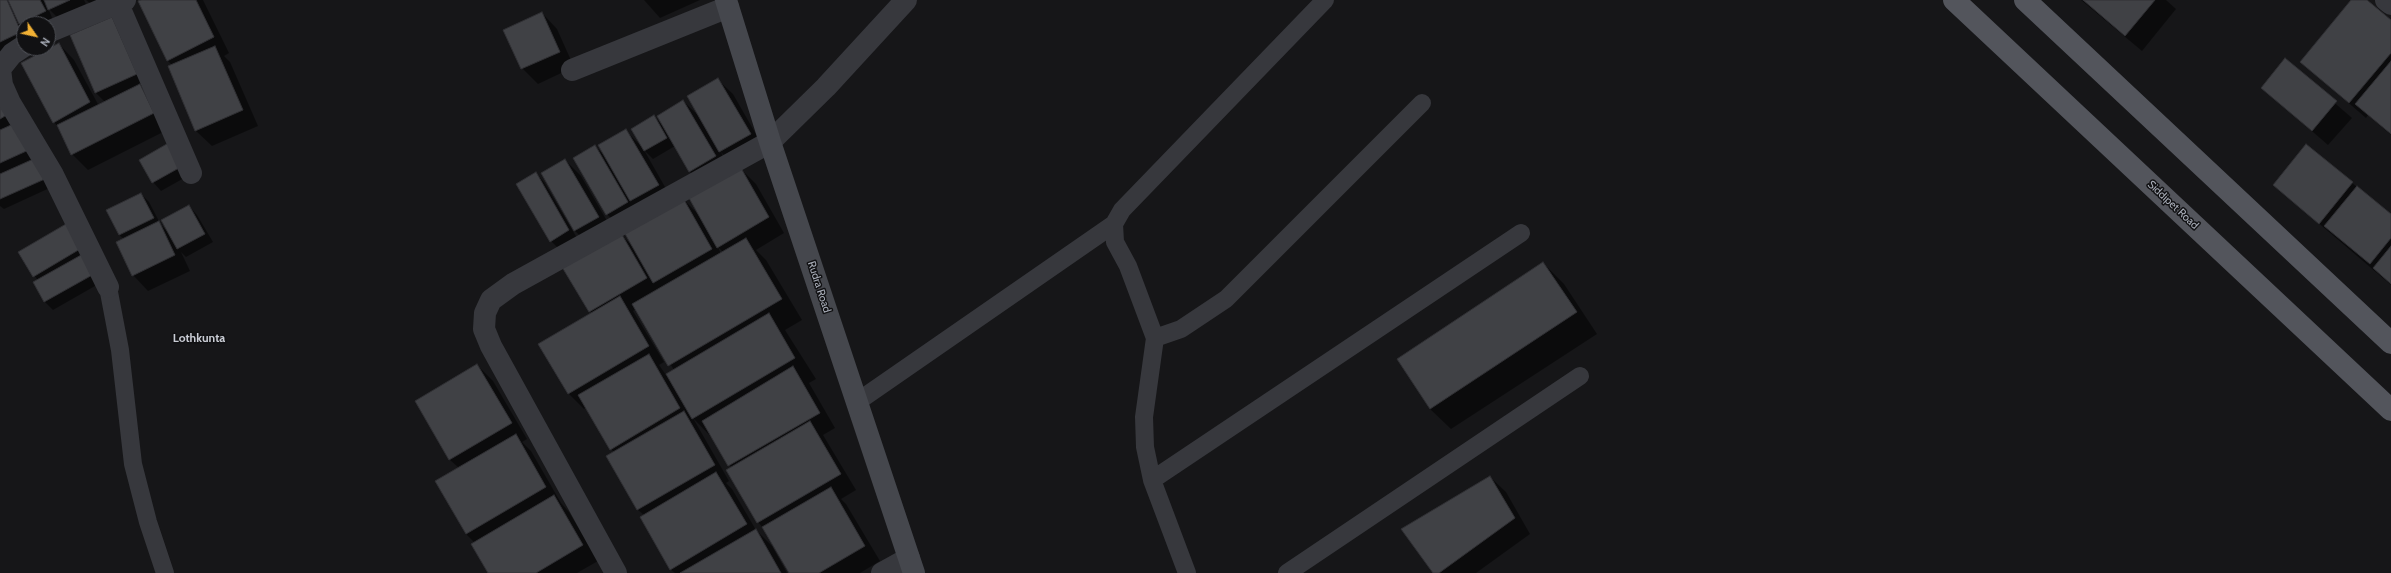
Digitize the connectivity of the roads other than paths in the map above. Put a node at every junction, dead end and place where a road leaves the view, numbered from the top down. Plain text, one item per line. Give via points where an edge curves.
1 (906, 0) edge
2 (1325, 0) edge
3 (1954, 0) edge
4 (2024, 0) edge
5 (2386, 0) edge
6 (121, 2) edge
7 (727, 4) edge
8 (2391, 4) edge
9 (56, 29) edge
10 (16, 51) edge
11 (572, 70) dead end
12 (1422, 103) dead end
13 (770, 142) junction
14 (191, 173) dead end
15 (1114, 224) junction
16 (1521, 233) dead end
17 (108, 287) joint
18 (1155, 338) junction
19 (2391, 343) edge
20 (1580, 376) dead end
21 (857, 402) junction
22 (2391, 410) edge
23 (1152, 480) junction
24 (911, 566) edge
25 (165, 573) edge
26 (616, 573) edge
27 (882, 573) edge
28 (1187, 573) edge
29 (1287, 573) edge

1 - 13 street via 826,87
2 - 15 lane via 1122,210
3 - 22 main road, Siddipet Road
4 - 19 main road
5 - 8 street
6 - 9 street
6 - 14 street
7 - 11 street
7 - 13 main road, Rudra Road
10 - 17 street via 0,68 2,84 10,103 53,175
12 - 18 lane via 1226,299 1181,329
13 - 21 main road, Rudra Road
13 - 26 street via 513,284 491,300 485,313 484,329 491,346
15 - 18 lane via 1115,242 1128,266
15 - 21 lane
16 - 23 lane
17 - 25 lane via 120,350 133,464
18 - 23 lane via 1144,417 1145,447
20 - 29 lane
21 - 24 main road, Rudra Road
23 - 28 lane
24 - 27 street

